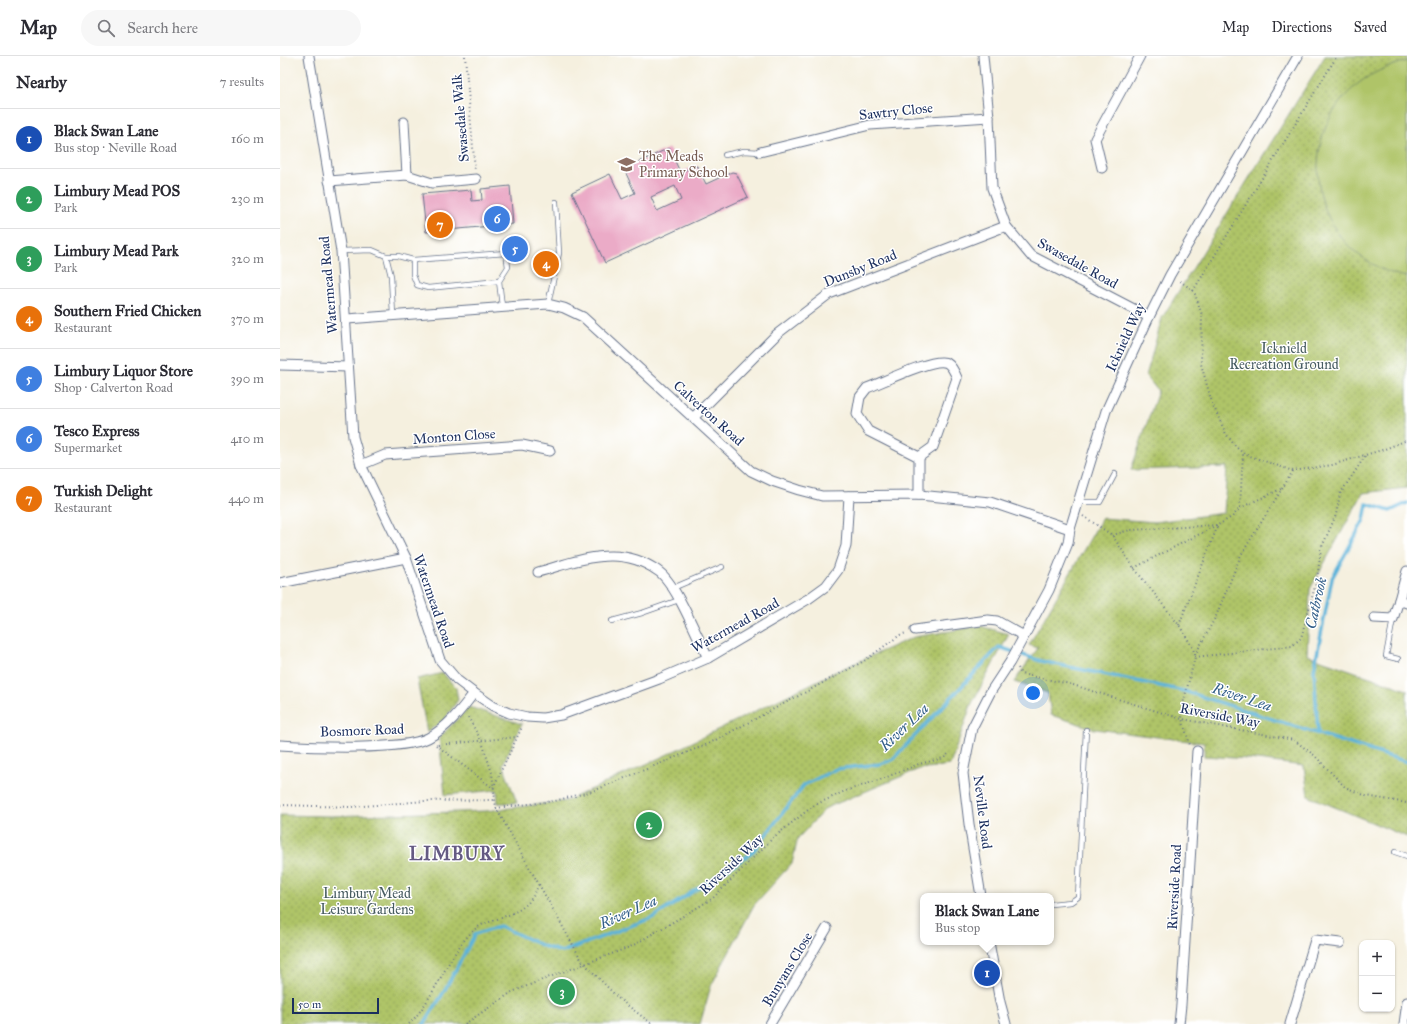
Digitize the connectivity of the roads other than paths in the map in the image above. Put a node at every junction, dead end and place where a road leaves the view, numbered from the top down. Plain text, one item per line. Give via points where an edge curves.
1 (309, 56) edge
2 (983, 56) edge
3 (1138, 56) edge
4 (1298, 56) edge
5 (989, 117) junction
6 (404, 122) dead end
7 (760, 152) joint
8 (725, 155) dead end
9 (1102, 168) dead end
10 (406, 175) junction
11 (476, 179) road end
12 (329, 181) junction
13 (556, 202) dead end
14 (1006, 226) junction
15 (341, 251) junction
16 (386, 256) junction
17 (413, 260) junction
18 (499, 281) junction
19 (548, 304) junction
20 (502, 306) junction
21 (393, 315) junction
22 (1149, 317) junction
23 (347, 319) junction
24 (280, 365) edge
25 (348, 367) junction
26 (694, 417) junction
27 (550, 451) dead end
28 (919, 457) junction
29 (361, 465) junction
30 (1115, 474) dead end
31 (920, 495) junction
32 (849, 496) junction
33 (1079, 502) junction
34 (1070, 529) junction
35 (406, 558) junction
36 (722, 567) dead end
37 (1407, 571) edge
38 (538, 572) dead end
39 (280, 583) edge
40 (673, 588) junction
41 (679, 600) junction
42 (1403, 602) edge
43 (1374, 618) dead end
44 (1393, 619) junction
45 (612, 621) dead end
46 (915, 630) road end
47 (1024, 636) junction
48 (1017, 648) joint
49 (708, 658) junction
50 (1398, 659) dead end
51 (474, 693) junction
52 (1086, 730) dead end
53 (280, 745) edge
54 (1196, 750) road end
55 (1395, 852) dead end
56 (1407, 856) edge
57 (980, 893) edge
58 (1054, 904) edge
59 (827, 928) dead end
60 (1340, 943) dead end
61 (990, 945) edge
62 (1407, 1002) edge
63 (770, 1024) edge
64 (1006, 1024) edge
65 (1179, 1024) edge
66 (1290, 1024) edge
67 (1404, 1024) edge

1 - 12 street, Watermead Road
2 - 5 street, Swasedale Road
3 - 9 street via 1095,139
4 - 22 street, Icknield Way via 1170,275
5 - 7 street, Sawtry Close via 870,125
5 - 14 street, Swasedale Road via 992,188
6 - 10 street
7 - 8 lane via 744,151
10 - 11 street via 432,183
10 - 12 street
12 - 15 street, Watermead Road
13 - 19 lane via 559,252
14 - 22 street, Swasedale Road via 1030,255
14 - 26 street, Dunsby Road via 829,294 777,334
15 - 16 lane via 372,250
15 - 23 street, Watermead Road
16 - 17 lane
16 - 21 lane via 391,276
17 - 18 lane via 413,275 417,285 428,288
17 - 18 lane via 506,252 508,267
18 - 20 lane
19 - 20 street, Calverton Road
19 - 26 street, Calverton Road via 583,317
20 - 21 street, Calverton Road
21 - 23 street, Calverton Road
22 - 33 street, Icknield Way via 1106,411
23 - 25 street, Watermead Road
24 - 25 street
25 - 29 street, Watermead Road via 352,436
26 - 32 street, Calverton Road via 751,471 772,481 822,496
27 - 29 street, Monton Close via 522,445 392,454
28 - 28 street via 868,431 857,414 860,397 867,388 933,361 946,362 954,370 957,378 933,447
28 - 31 street
29 - 35 street, Watermead Road
30 - 33 lane via 1100,502
31 - 32 street, Calverton Road
31 - 34 street, Calverton Road via 990,502
32 - 49 street, Watermead Road via 846,546 838,570 826,586
33 - 34 street, Icknield Way
34 - 47 street, Icknield Way via 1068,543 1049,590
35 - 39 street
35 - 51 street, Watermead Road via 440,660 457,680
36 - 40 lane
37 - 42 street
38 - 40 street via 595,557 616,555 639,560 659,571
40 - 41 street
41 - 45 lane
41 - 49 street
42 - 44 street
43 - 44 street
44 - 50 lane via 1386,656
46 - 47 street via 988,620 997,621
47 - 48 street, Icknield Way
48 - 57 street, Neville Road via 1014,665 991,691 972,728 963,774
49 - 51 street, Watermead Road via 659,680 561,715 543,718 509,713
51 - 53 street, Bosmore Road via 462,709 438,731 427,738 407,744
52 - 58 lane via 1078,897 1071,902
54 - 65 street, Riverside Road
55 - 56 lane
59 - 63 street, Bunyans Close
60 - 66 street via 1315,940
61 - 64 street
62 - 67 street

